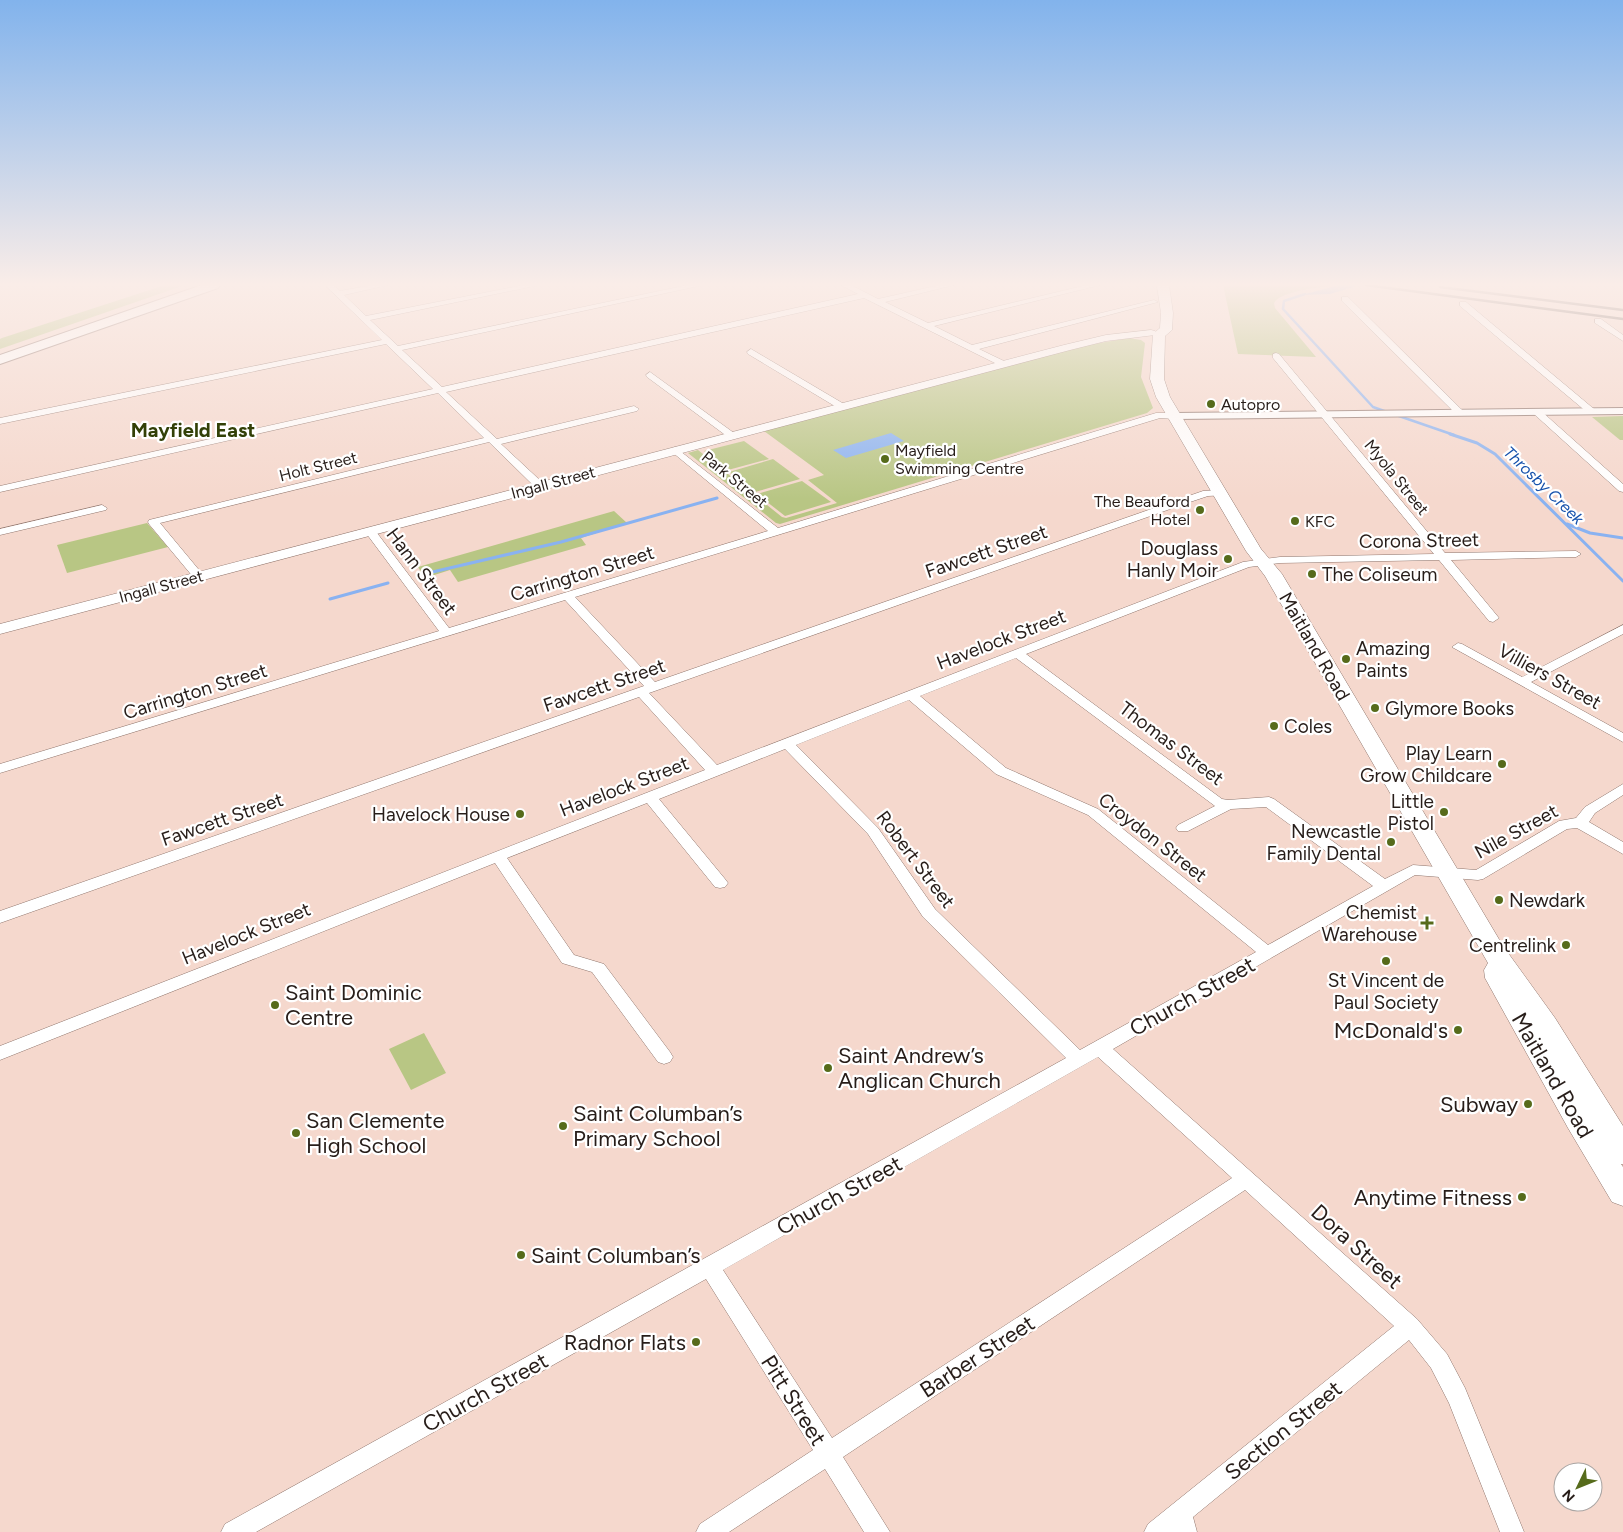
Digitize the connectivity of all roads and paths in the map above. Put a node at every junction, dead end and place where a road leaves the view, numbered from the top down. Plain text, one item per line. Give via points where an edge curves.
1 (313, 356) edge
2 (403, 356) edge
3 (589, 356) edge
4 (758, 356) edge
5 (988, 356) edge
6 (1033, 356) edge
7 (1157, 356) edge
8 (1276, 356) dead end
9 (1403, 356) edge
10 (1526, 356) edge
11 (1003, 364) junction
12 (650, 375) dead end
13 (438, 390) junction
14 (841, 406) junction
15 (634, 409) dead end
16 (1591, 411) junction
17 (1623, 411) edge
18 (1537, 412) junction
19 (1460, 413) junction
20 (1327, 415) junction
21 (1175, 416) junction
22 (0, 421) edge
23 (731, 435) junction
24 (492, 441) junction
25 (675, 450) junction
26 (540, 486) junction
27 (0, 489) edge
28 (1623, 489) edge
29 (1222, 492) junction
30 (102, 508) dead end
31 (370, 531) junction
32 (0, 532) edge
33 (776, 532) junction
34 (1576, 554) dead end
35 (1443, 557) junction
36 (1263, 562) junction
37 (198, 576) junction
38 (567, 596) junction
39 (1493, 618) dead end
40 (0, 629) edge
41 (1623, 629) edge
42 (446, 633) junction
43 (1458, 647) dead end
44 (1018, 654) junction
45 (1522, 682) junction
46 (647, 689) junction
47 (911, 695) junction
48 (1623, 738) edge
49 (787, 744) junction
50 (0, 769) edge
51 (716, 772) junction
52 (1623, 789) edge
53 (650, 797) junction
54 (1228, 805) junction
55 (1580, 823) junction
56 (1183, 828) dead end
57 (1623, 849) edge
58 (499, 857) junction
59 (1447, 872) junction
60 (720, 882) dead end
61 (1386, 886) junction
62 (0, 917) edge
63 (1268, 953) junction
64 (1494, 953) junction
65 (1100, 1048) junction
66 (0, 1053) edge
67 (664, 1057) dead end
68 (1078, 1060) junction
69 (1623, 1152) edge
70 (1245, 1178) junction
71 (1623, 1193) edge
72 (710, 1267) junction
73 (1410, 1326) junction
74 (828, 1454) junction
75 (1183, 1523) edge
76 (233, 1532) edge
77 (708, 1532) edge
78 (878, 1532) edge
79 (1156, 1532) edge
80 (1512, 1532) edge

1 - 22 street
2 - 13 street
3 - 13 street
4 - 14 street
5 - 11 street
6 - 11 main road, Ingall Street
7 - 21 main road, Maitland Road via 1158,386
8 - 20 street, Myola Street
9 - 19 street
10 - 16 street
11 - 14 main road, Ingall Street
12 - 23 street
13 - 24 street
13 - 27 street
14 - 23 main road, Ingall Street
15 - 24 street, Holt Street
16 - 17 street
16 - 18 street
18 - 19 street
18 - 28 street
19 - 20 street
20 - 21 street
20 - 35 street, Myola Street
21 - 29 main road, Maitland Road
21 - 33 street, Carrington Street via 1159,415
23 - 25 main road, Ingall Street
24 - 26 street
24 - 37 street, Holt Street via 153,522
25 - 26 main road, Ingall Street
25 - 33 street, Park Street
26 - 31 main road, Ingall Street
29 - 36 main road, Maitland Road via 1244,535
29 - 46 street, Fawcett Street via 1186,500
30 - 32 street
31 - 37 main road, Ingall Street
31 - 42 street, Hann Street
33 - 38 street, Carrington Street
34 - 35 street, Corona Street
35 - 36 street, Corona Street
35 - 39 street, Myola Street
36 - 44 street, Havelock Street via 1242,566
36 - 59 main road, Maitland Road
37 - 40 main road, Ingall Street
38 - 42 street, Carrington Street
38 - 46 street
41 - 45 street
42 - 50 street, Carrington Street
43 - 45 street, Villiers Street
44 - 47 street, Havelock Street
44 - 54 street, Thomas Street via 1217,802
45 - 48 street, Villiers Street
46 - 51 street
46 - 62 street, Fawcett Street
47 - 49 street, Havelock Street
47 - 63 street, Croydon Street via 1001,772 1093,812
49 - 51 street, Havelock Street
49 - 68 street, Robert Street via 873,832 929,913
51 - 53 street, Havelock Street
52 - 55 street, Nile Street via 1590,810
53 - 58 street, Havelock Street
53 - 60 street
54 - 56 street
54 - 61 street, Thomas Street via 1270,802
55 - 57 street
55 - 59 street, Nile Street via 1564,824 1478,875
58 - 66 street, Havelock Street
58 - 67 street via 566,956 572,961 598,968
59 - 61 street, Church Street via 1414,870
59 - 64 main road, Maitland Road
61 - 63 street, Church Street
63 - 65 street, Church Street
64 - 69 main road, Maitland Road via 1552,1035
64 - 71 main road, Maitland Road via 1498,978
65 - 68 street, Church Street
65 - 70 street, Dora Street
68 - 72 street, Church Street
70 - 73 street, Dora Street
70 - 74 street, Barber Street via 1227,1193
72 - 74 street, Pitt Street
72 - 76 street, Church Street
73 - 75 street, Section Street
73 - 80 street, Dora Street via 1439,1361 1457,1396
74 - 77 street, Barber Street
74 - 78 street, Pitt Street
75 - 79 street, Section Street

